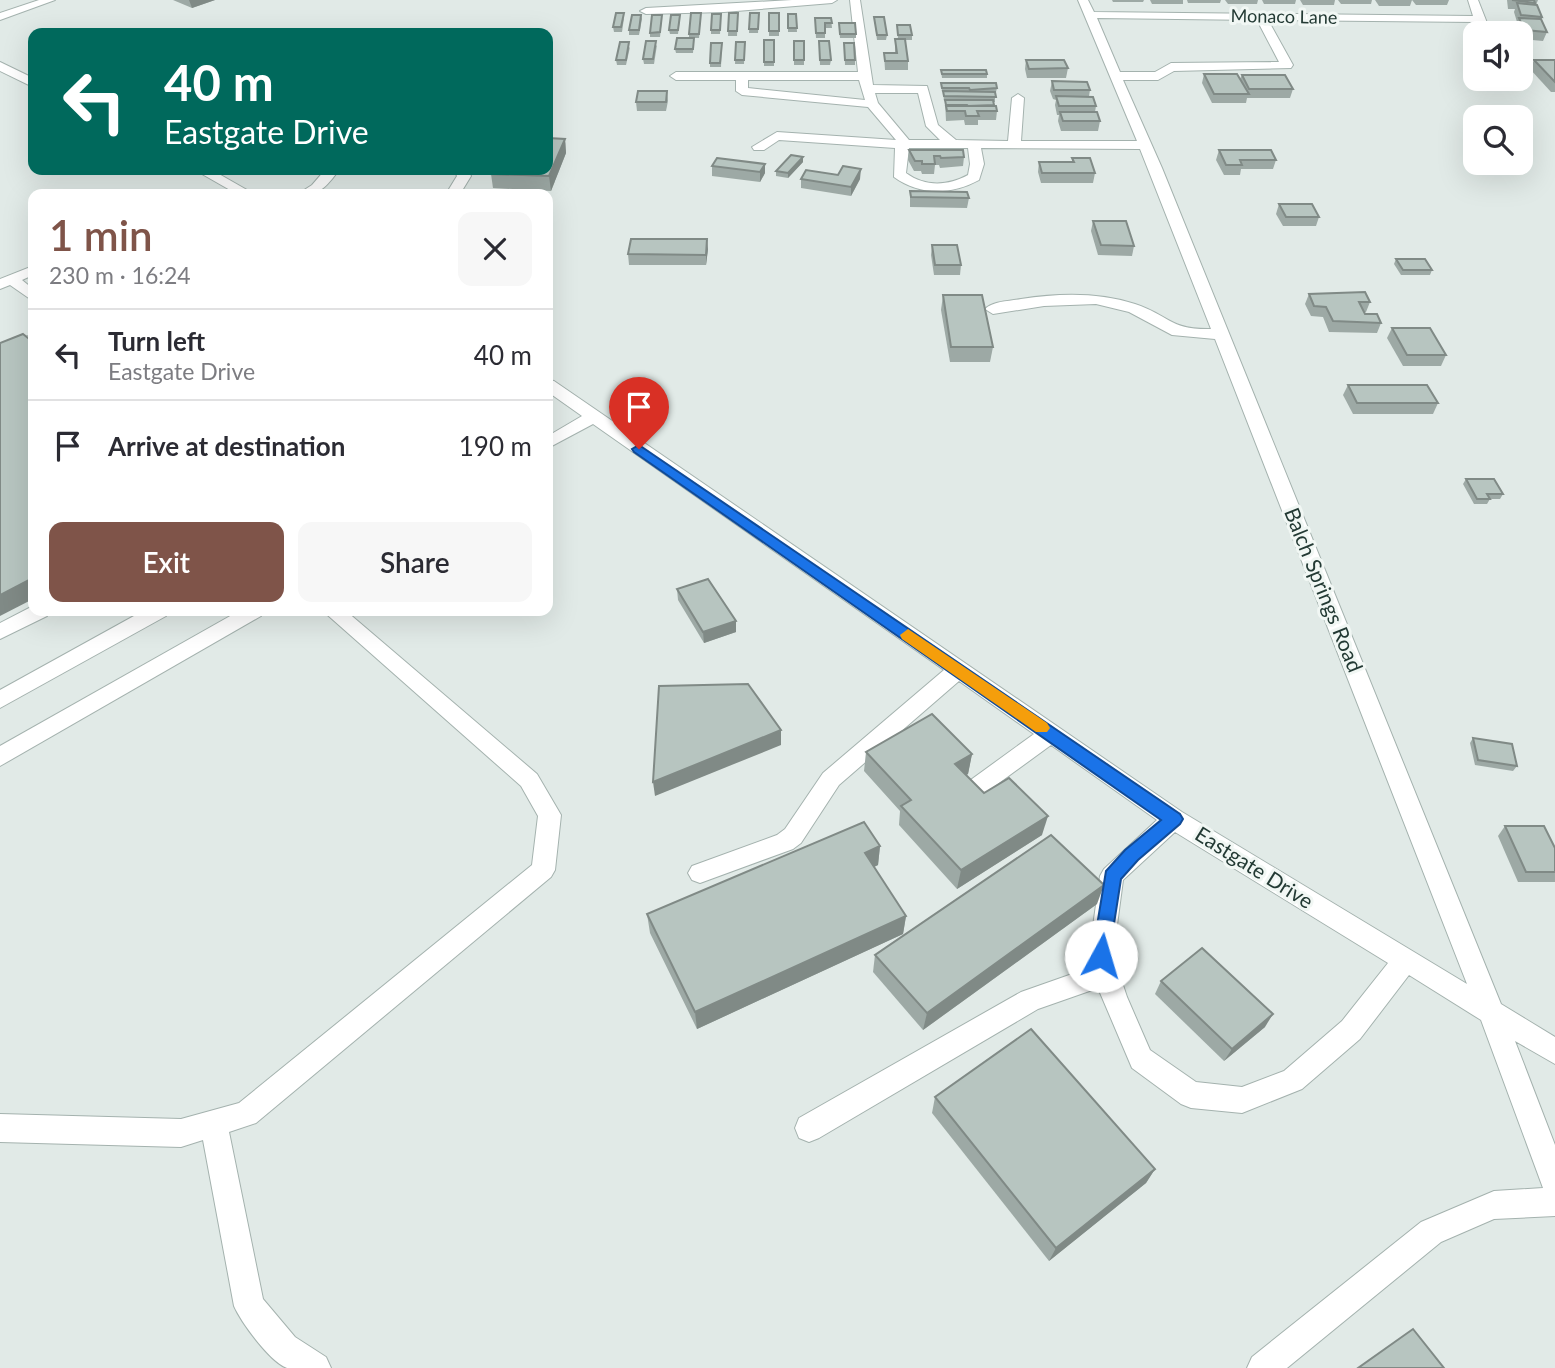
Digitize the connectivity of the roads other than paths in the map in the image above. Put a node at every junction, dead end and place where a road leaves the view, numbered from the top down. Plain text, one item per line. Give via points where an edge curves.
1 (50, 0) edge
2 (832, 0) edge
3 (855, 0) edge
4 (1473, 0) edge
5 (1086, 8) edge
6 (646, 11) dead end
7 (0, 17) edge
8 (1261, 17) junction
9 (1478, 19) joint
10 (0, 66) edge
11 (676, 76) dead end
12 (742, 76) junction
13 (864, 76) junction
14 (1115, 76) junction
15 (28, 80) edge
16 (868, 89) junction
17 (1018, 98) dead end
18 (872, 104) junction
19 (904, 142) junction
20 (952, 144) junction
21 (974, 144) junction
22 (1014, 144) junction
23 (1145, 145) junction
24 (759, 147) dead end
25 (210, 175) edge
26 (328, 175) edge
27 (231, 189) edge
28 (315, 189) edge
29 (28, 272) edge
30 (5, 282) edge
31 (28, 294) edge
32 (993, 309) dead end
33 (1221, 334) junction
34 (28, 341) edge
35 (0, 354) edge
36 (553, 389) edge
37 (593, 417) junction
38 (553, 440) edge
39 (30, 616) edge
40 (150, 616) edge
41 (245, 616) edge
42 (339, 616) edge
43 (0, 632) edge
44 (958, 670) junction
45 (0, 700) edge
46 (1050, 734) junction
47 (0, 757) edge
48 (969, 793) edge
49 (1174, 819) junction
50 (700, 873) dead end
51 (1405, 961) junction
52 (1107, 973) junction
53 (1492, 1014) junction
54 (1555, 1051) edge
55 (214, 1124) junction
56 (0, 1128) edge
57 (809, 1128) dead end
58 (1555, 1182) edge
59 (1555, 1202) edge
60 (315, 1368) edge
61 (1263, 1368) edge

1 - 7 street
2 - 6 street
3 - 13 street
4 - 9 street
5 - 8 street, Monaco Lane
5 - 14 street, Balch Springs Road
8 - 9 street, Monaco Lane
8 - 14 street via 1287,65 1171,66 1158,76
10 - 15 street
11 - 12 street
12 - 13 street
12 - 18 street via 742,91
13 - 16 street
14 - 23 street, Balch Springs Road
16 - 18 street
16 - 20 street via 923,89 932,126
17 - 22 street
18 - 19 street
19 - 20 street
19 - 21 street via 899,174 905,180 935,187 963,184 974,177
19 - 24 street via 778,136
20 - 21 street
21 - 22 street
22 - 23 street
23 - 33 street, Balch Springs Road
25 - 27 street
26 - 28 street
29 - 30 street
30 - 31 street
32 - 33 street via 1049,300 1107,302 1140,311 1174,331
33 - 53 street, Balch Springs Road
34 - 35 street
36 - 37 street, Eastgate Drive
37 - 38 street
37 - 44 street, Eastgate Drive
39 - 43 street
40 - 45 street
41 - 47 street
42 - 55 street via 529,780 550,815 542,870 246,1114
44 - 46 street, Eastgate Drive
44 - 50 street via 831,779 797,834
46 - 48 street
46 - 49 street, Eastgate Drive
49 - 51 street, Eastgate Drive
49 - 52 street via 1112,876 1101,956
51 - 52 street via 1351,1030 1293,1080 1242,1101 1191,1095 1141,1059
51 - 53 street, Eastgate Drive
52 - 57 street via 1030,1000
53 - 54 street, Eastgate Drive
53 - 58 street, Balch Springs Road
55 - 56 street via 181,1133
55 - 60 street via 249,1306 284,1348
59 - 61 street via 1494,1205 1431,1232

